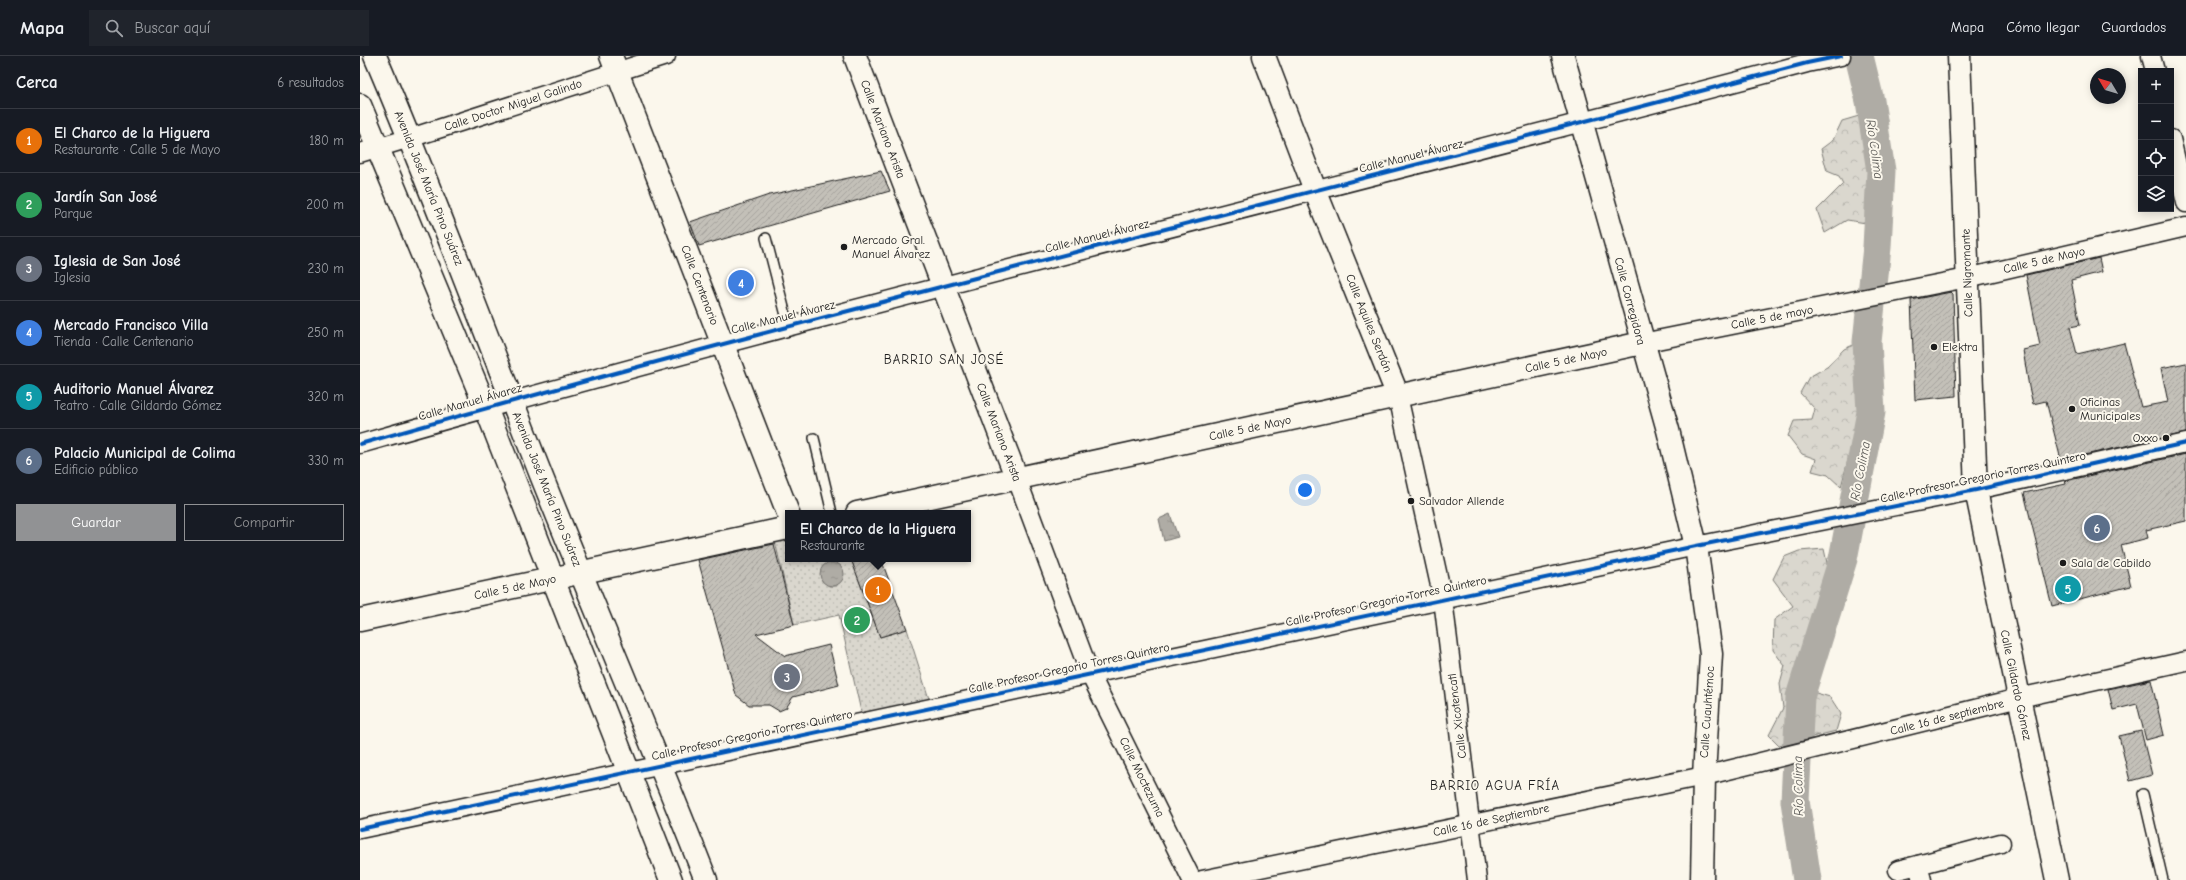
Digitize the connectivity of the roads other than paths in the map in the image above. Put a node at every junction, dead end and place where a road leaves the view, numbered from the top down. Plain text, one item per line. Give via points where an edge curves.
1 (375, 56) edge
2 (666, 56) edge
3 (855, 56) edge
4 (1264, 56) edge
5 (1563, 56) edge
6 (1841, 56) edge
7 (1959, 56) edge
8 (2151, 56) edge
9 (614, 64) edge
10 (2154, 68) edge
11 (360, 105) edge
12 (1581, 123) junction
13 (410, 138) junction
14 (2171, 140) edge
15 (369, 150) edge
16 (1315, 190) junction
17 (2186, 202) edge
18 (2186, 227) edge
19 (766, 238) dead end
20 (1967, 278) junction
21 (943, 286) junction
22 (1902, 291) joint
23 (788, 327) junction
24 (722, 343) junction
25 (1642, 343) junction
26 (1398, 396) junction
27 (512, 401) junction
28 (486, 408) junction
29 (814, 438) dead end
30 (2186, 443) edge
31 (360, 444) edge
32 (1017, 479) junction
33 (1976, 490) junction
34 (787, 510) edge
35 (831, 510) edge
36 (871, 510) edge
37 (1783, 528) joint
38 (785, 529) edge
39 (1696, 546) junction
40 (580, 573) junction
41 (552, 579) junction
42 (1443, 599) junction
43 (360, 620) edge
44 (2186, 661) edge
45 (1090, 674) junction
46 (2019, 698) junction
47 (1779, 758) joint
48 (661, 765) junction
49 (629, 772) junction
50 (1704, 776) junction
51 (2143, 794) dead end
52 (1470, 824) junction
53 (360, 829) edge
54 (2001, 843) dead end
55 (1898, 870) dead end
56 (1920, 872) edge
57 (671, 880) edge
58 (706, 880) edge
59 (1192, 880) edge
60 (1202, 880) edge
61 (1477, 880) edge
62 (1702, 880) edge
63 (2057, 880) edge
64 (2163, 880) edge

1 - 13 street, Avenida José María Pino Suárez
2 - 9 street, Calle Doctor Miguel Galindo
3 - 21 street, Calle Mariano Arista
4 - 16 street, Calle Aquiles Serdán
5 - 12 street, Calle Corregidora
6 - 12 street, Calle Manuel Álvarez
7 - 20 street, Calle Nigromante
8 - 10 street
9 - 13 street, Calle Doctor Miguel Galindo
9 - 24 street, Calle Centenario
11 - 15 street
12 - 16 street, Calle Manuel Álvarez
12 - 25 street, Calle Corregidora
13 - 15 street, Calle Doctor Miguel Galindo
13 - 27 street, Avenida José María Pino Suárez
14 - 17 street
15 - 28 street
16 - 21 street, Calle Manuel Álvarez
16 - 26 street, Calle Aquiles Serdán
18 - 20 street, Calle 5 de Mayo
19 - 23 lane
20 - 22 street, Calle 5 de Mayo
20 - 33 street, Calle Nigromante
21 - 23 street, Calle Manuel Álvarez
21 - 32 street, Calle Mariano Arista
22 - 25 street, Calle 5 de mayo
23 - 24 street, Calle Manuel Álvarez
24 - 27 street, Calle Manuel Álvarez
24 - 34 street, Calle Centenario
25 - 26 street, Calle 5 de Mayo
25 - 39 street, Calle Corregidora via 1668,430
26 - 32 street, Calle 5 de Mayo
26 - 42 street, Calle Aquiles Serdán
27 - 28 street, Calle Manuel Álvarez
27 - 40 street, Avenida José María Pino Suárez
28 - 31 street, Calle Manuel Álvarez
28 - 41 street
29 - 35 lane
30 - 33 street, Calle Profresor Gregorio Torres Quintero
32 - 36 street, Calle 5 de Mayo
32 - 45 street, Calle Mariano Arista
33 - 37 street, Calle Profresor Gregorio Torres Quintero
33 - 46 street, Calle Gildardo Gómez
37 - 39 street, Calle Profesor Gregorio Torres Quintero
38 - 40 street, Calle 5 de Mayo
39 - 42 street, Calle Profesor Gregorio Torres Quintero
39 - 50 street, Calle Cuauhtémoc via 1711,654
40 - 41 street, Calle 5 de Mayo
40 - 48 street, Avenida José María Pino Suárez
41 - 43 street, Calle 5 de Mayo
41 - 49 street
42 - 45 street, Calle Profesor Gregorio Torres Quintero
42 - 52 street, Calle Xicotencatl
44 - 46 street, Calle 16 de septiembre
45 - 48 street, Calle Profesor Gregorio Torres Quintero
45 - 59 street, Calle Moctezuma
46 - 47 street, Calle 16 de septiembre
46 - 63 street, Calle Gildardo Gómez
47 - 50 street, Calle 16 de Septiembre
48 - 49 street, Calle Profesor Gregorio Torres Quintero
48 - 58 street, Avenida José María Pino Suárez
49 - 53 street, Calle Profesor Gregorio Torres Quintero
49 - 57 street
50 - 52 street, Calle 16 de Septiembre
50 - 62 street, Calle Cuauhtémoc
51 - 64 lane
52 - 60 street, Calle 16 de Septiembre
52 - 61 street, Calle Xicotencatl
54 - 56 street
55 - 56 street

